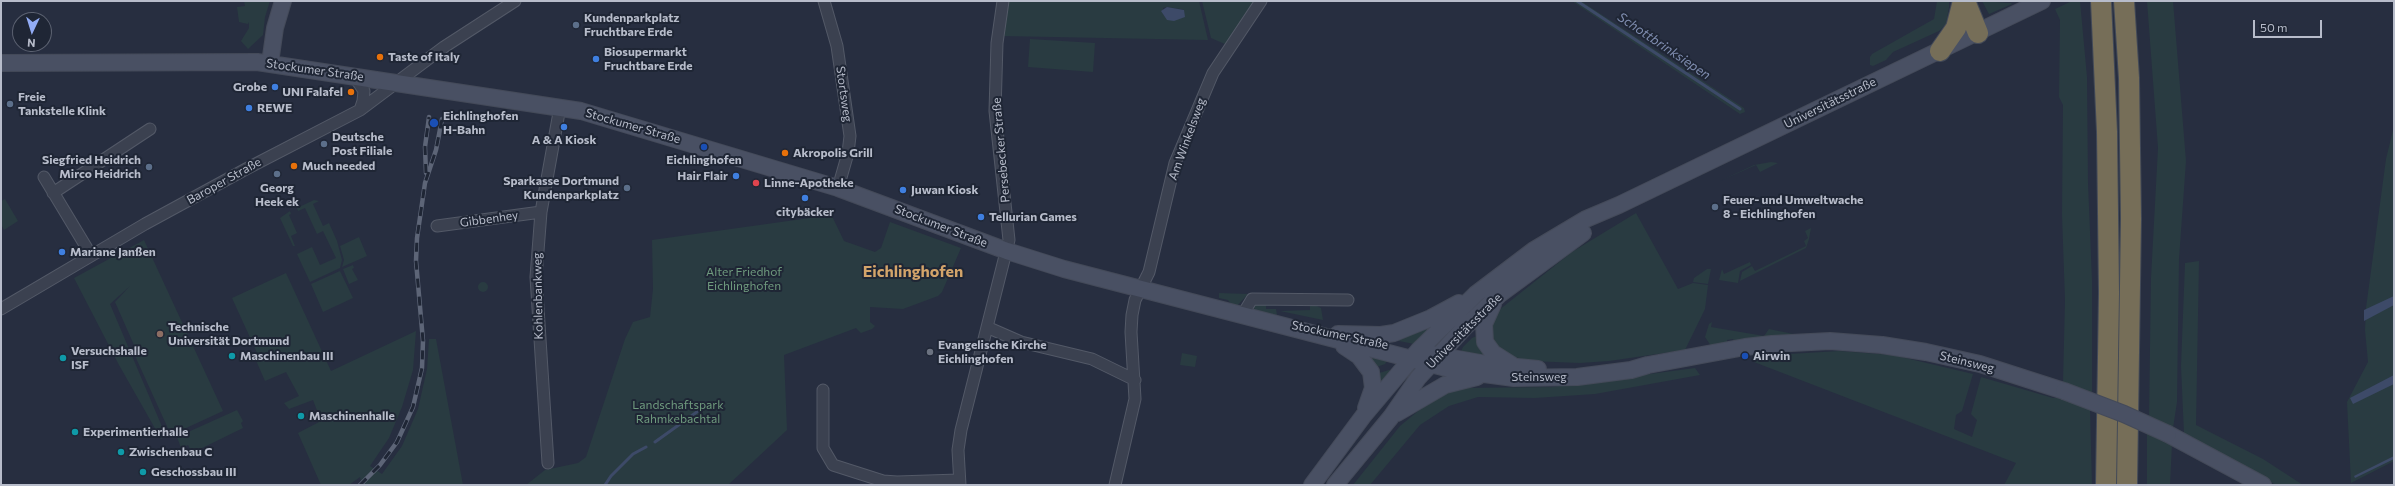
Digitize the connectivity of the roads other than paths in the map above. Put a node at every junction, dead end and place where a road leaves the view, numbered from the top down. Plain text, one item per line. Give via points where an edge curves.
1 (282, 1) edge
2 (515, 1) edge
3 (824, 1) edge
4 (1003, 1) edge
5 (1261, 1) edge
6 (1964, 1) edge
7 (1978, 1) edge
8 (2042, 1) edge
9 (2101, 1) edge
10 (2124, 1) edge
11 (1984, 30) junction
12 (1940, 50) junction
13 (1, 63) edge
14 (270, 63) junction
15 (354, 76) junction
16 (398, 82) junction
17 (560, 106) junction
18 (360, 110) junction
19 (150, 129) dead end
20 (44, 177) dead end
21 (838, 188) junction
22 (53, 193) junction
23 (1619, 206) junction
24 (541, 212) junction
25 (437, 226) dead end
26 (1007, 251) junction
27 (91, 256) junction
28 (1140, 288) junction
29 (1476, 294) junction
30 (1500, 294) junction
31 (1348, 300) dead end
32 (1, 309) edge
33 (1243, 314) junction
34 (989, 328) junction
35 (1337, 337) junction
36 (1414, 355) junction
37 (1434, 360) junction
38 (1648, 365) junction
39 (1516, 366) junction
40 (1493, 376) junction
41 (1135, 380) junction
42 (823, 390) dead end
43 (1364, 414) junction
44 (1390, 417) junction
45 (548, 463) dead end
46 (960, 482) edge
47 (879, 483) edge
48 (1115, 485) edge
49 (1312, 485) edge
50 (1335, 485) edge
51 (2106, 485) edge
52 (2127, 485) edge
53 (2263, 485) edge

1 - 14 main road
2 - 16 street, Baroper Straße via 444,47
3 - 21 street, Stortsweg via 837,46 850,136
4 - 26 street, Persebecker Straße via 997,33 995,87 997,134 1010,234
5 - 28 street, Am Winkelsweg via 1212,73 1200,98 1176,163 1149,272
6 - 11 highway
6 - 12 highway via 1960,20
7 - 11 highway
8 - 11 main road, Universitätsstraße
9 - 51 highway via 2107,132 2109,294
10 - 52 highway via 2129,78 2130,219
11 - 12 main road, Universitätsstraße
12 - 23 main road, Universitätsstraße
13 - 14 main road, Stockumer Straße
14 - 15 main road, Stockumer Straße
15 - 16 main road, Stockumer Straße
15 - 18 street via 364,91 364,101
16 - 17 main road, Stockumer Straße
16 - 18 street, Baroper Straße
17 - 21 main road, Stockumer Straße
17 - 24 street, Kohlenbankweg
18 - 27 street, Baroper Straße via 249,167
19 - 22 street
20 - 22 street
21 - 26 main road, Stockumer Straße
22 - 27 street
23 - 29 main road, Universitätsstraße via 1586,219 1534,250
23 - 30 main road, Universitätsstraße via 1604,220 1568,243
24 - 25 street, Gibbenhey
24 - 45 street, Kohlenbankweg via 536,277
26 - 28 main road, Stockumer Straße via 1064,269
26 - 34 street, Persebecker Straße
27 - 32 street, Baroper Straße
28 - 33 main road, Stockumer Straße
28 - 41 street, Am Winkelsweg via 1131,324
29 - 35 main road via 1431,318 1394,333
29 - 36 main road, Universitätsstraße
30 - 37 main road, Universitätsstraße
30 - 39 main road via 1486,318 1484,338 1493,353
31 - 33 street via 1252,299
33 - 35 main road, Stockumer Straße
34 - 41 street via 1021,342 1085,356
34 - 46 street, Persebecker Straße via 961,430 958,450
35 - 36 main road, Stockumer Straße
35 - 43 main road, Universitätsstraße via 1359,356 1371,372 1373,388
36 - 37 main road, Stockumer Straße
36 - 43 main road, Universitätsstraße
37 - 39 main road, Steinsweg
37 - 40 main road, Steinsweg via 1454,370
37 - 44 main road, Universitätsstraße
38 - 39 main road, Steinsweg via 1571,369
38 - 40 main road, Steinsweg via 1631,370 1578,377
38 - 53 main road, Steinsweg, bridge via 1772,344 1805,341 1858,342 1926,352 1980,364 2064,390 2168,434
40 - 44 main road via 1445,385
41 - 48 street, Am Winkelsweg via 1134,404
42 - 47 street via 823,448 828,458 838,468
43 - 49 main road, Universitätsstraße
44 - 50 main road, Universitätsstraße
46 - 47 street

